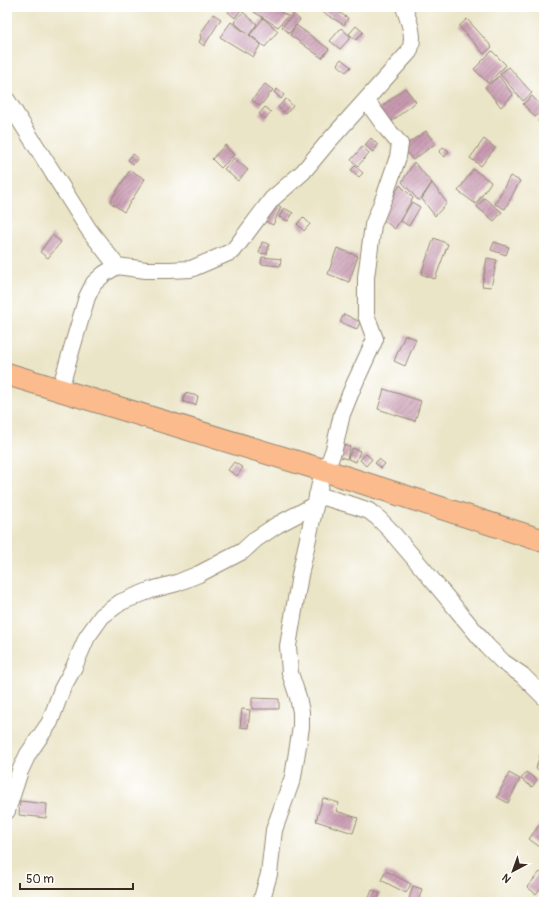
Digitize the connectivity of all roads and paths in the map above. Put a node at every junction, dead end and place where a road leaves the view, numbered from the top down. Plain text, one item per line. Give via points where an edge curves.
1 (404, 7) edge
2 (7, 100) edge
3 (366, 100) junction
4 (117, 266) junction
5 (7, 374) edge
6 (60, 389) junction
7 (324, 471) junction
8 (316, 500) junction
9 (544, 541) edge
10 (544, 697) edge
11 (7, 811) edge
12 (261, 902) edge

1 - 3 street via 411,26 412,47
2 - 4 street via 89,230
3 - 4 street via 304,172 272,199 232,251 191,269 146,270
3 - 7 street via 400,144 398,157 372,225 366,277 366,315 375,339 342,414 334,449
4 - 6 street via 94,283 87,297
5 - 6 main road
6 - 7 main road
7 - 8 street
7 - 9 main road
8 - 10 street via 355,506 378,518 487,646
8 - 11 street via 256,539 243,551 199,574 121,602 102,616 86,637 50,722 28,754
8 - 12 street via 288,646 290,673 301,712 301,727 293,777 274,830 269,874

